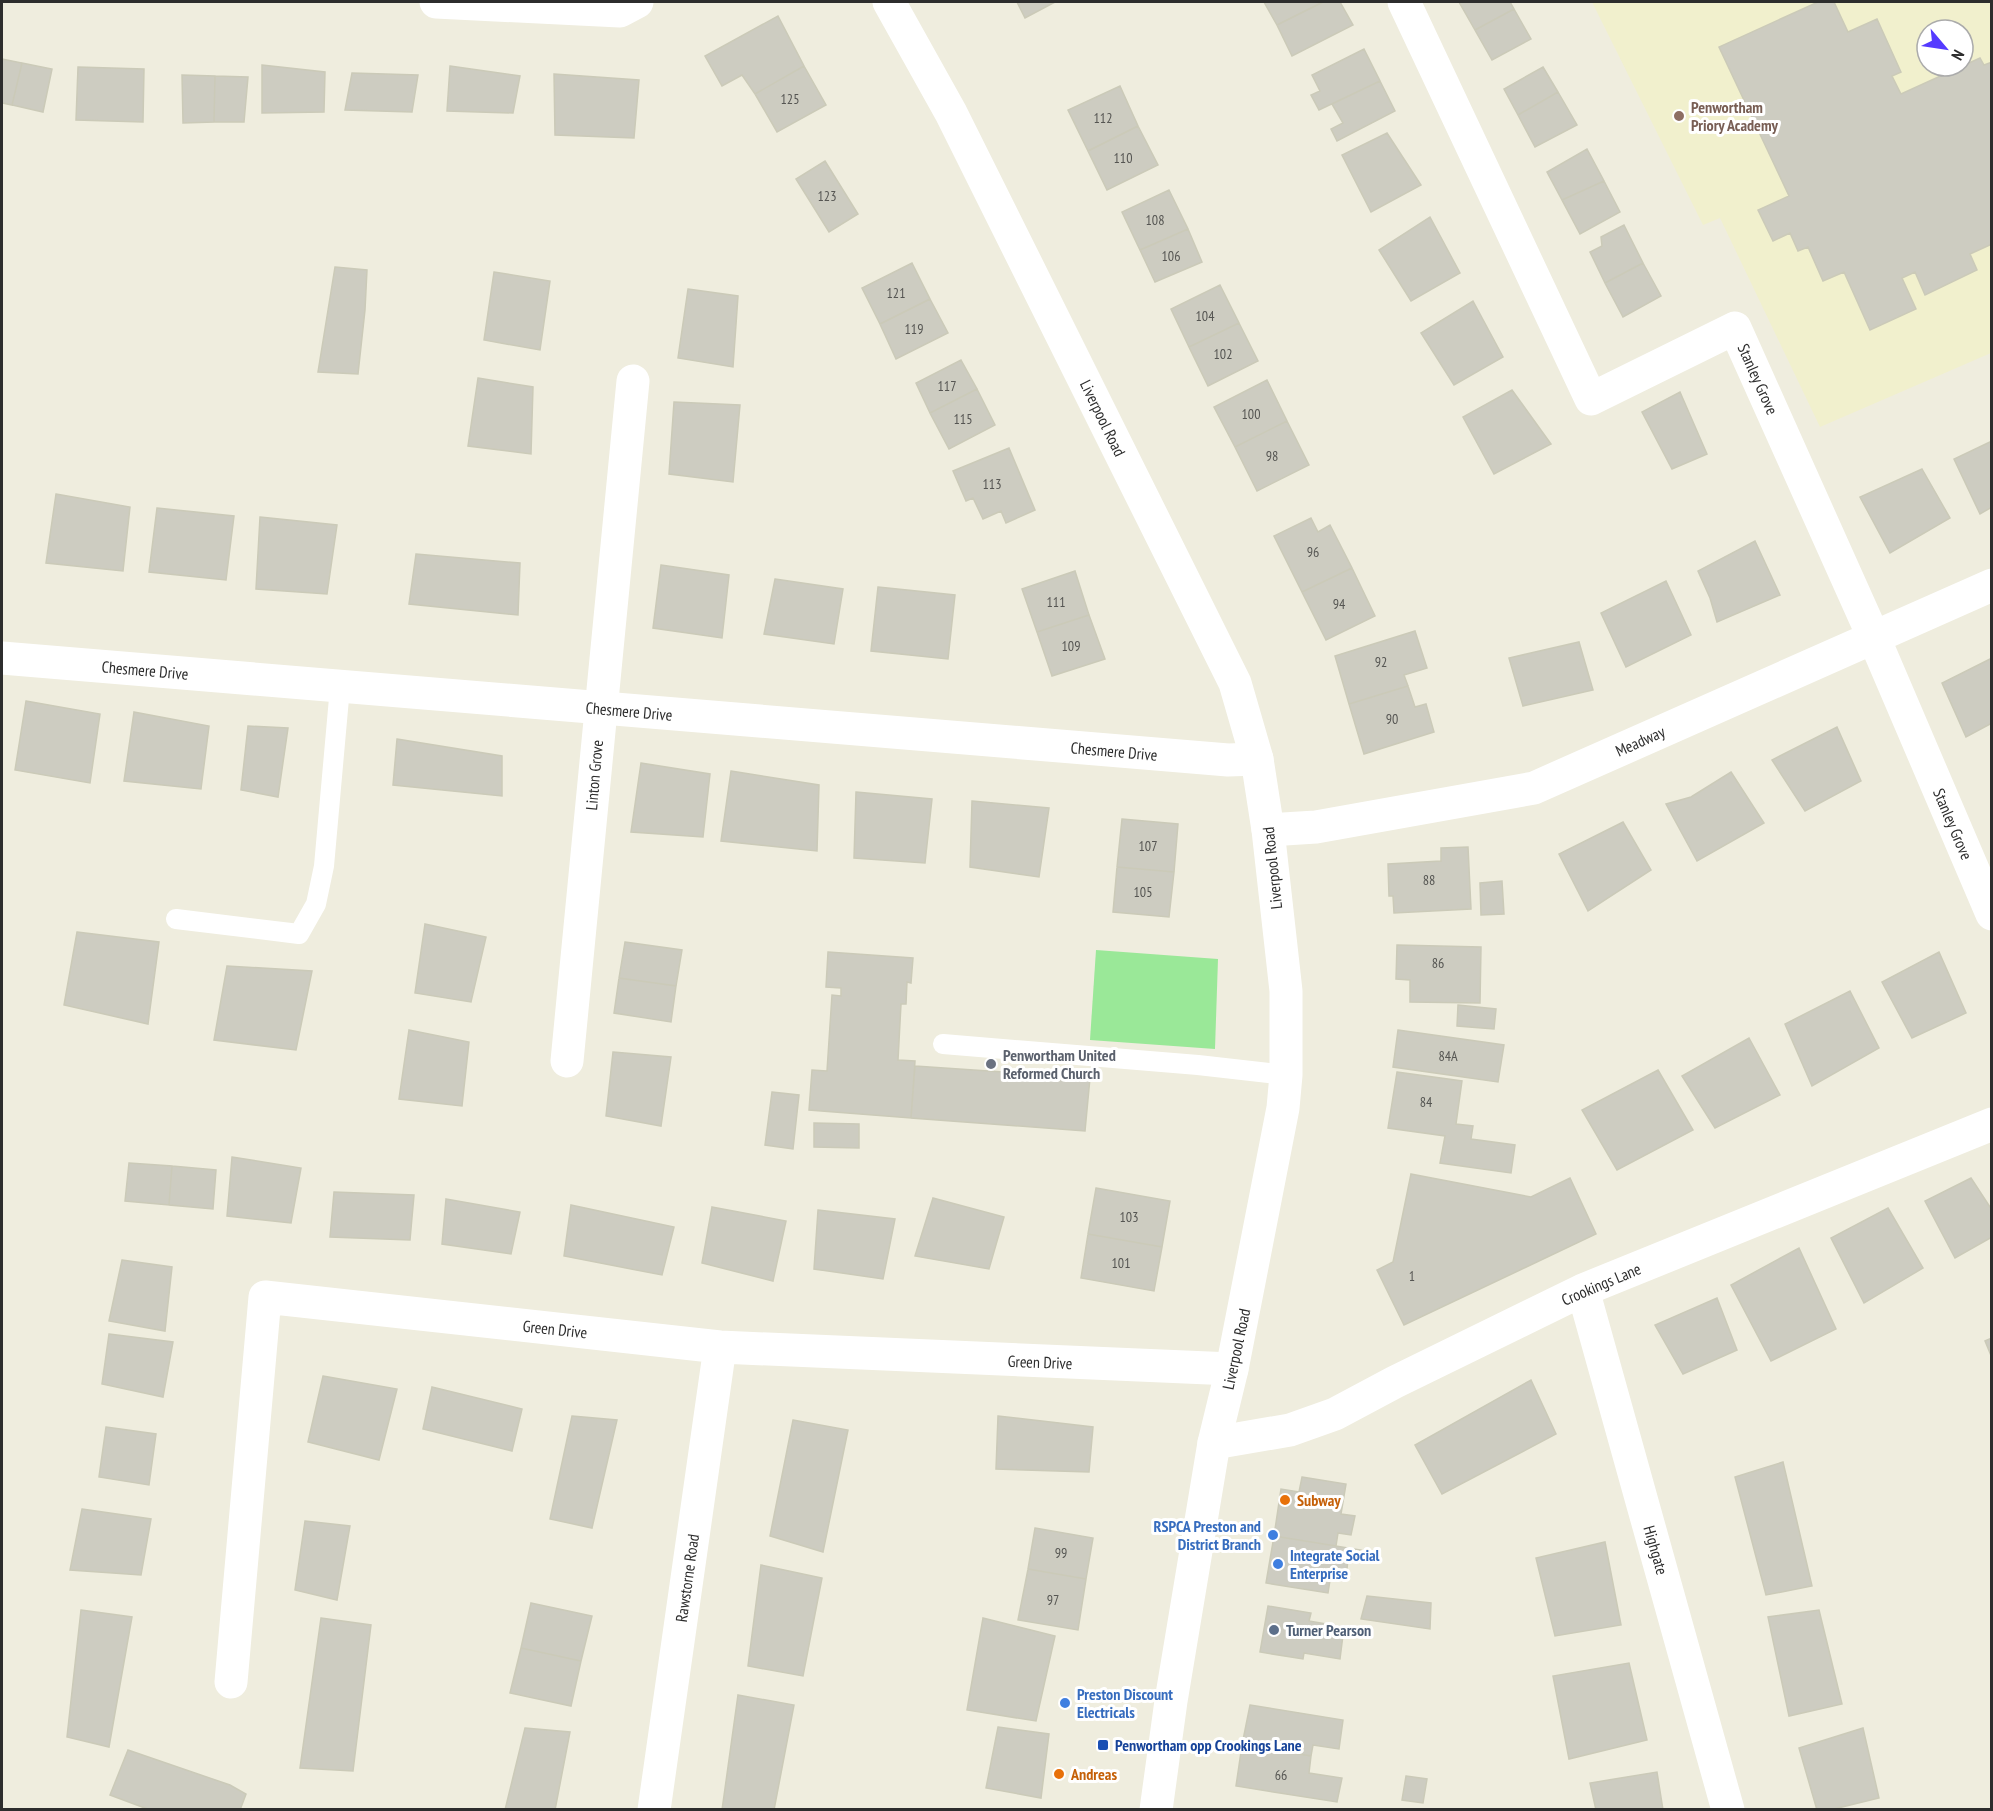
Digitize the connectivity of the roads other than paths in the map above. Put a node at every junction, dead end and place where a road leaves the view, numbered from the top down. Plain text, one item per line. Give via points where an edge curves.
1 (436, 2) edge
2 (637, 2) edge
3 (889, 2) edge
4 (1404, 2) edge
5 (633, 381) dead end
6 (1992, 585) edge
7 (1874, 638) junction
8 (2, 658) edge
9 (340, 687) junction
10 (601, 709) junction
11 (1257, 759) junction
12 (1269, 830) junction
13 (1992, 914) edge
14 (176, 919) dead end
15 (943, 1044) dead end
16 (567, 1061) dead end
17 (1286, 1075) junction
18 (1992, 1124) edge
19 (1583, 1290) junction
20 (720, 1347) junction
21 (1232, 1369) junction
22 (1214, 1443) junction
23 (231, 1682) dead end
24 (654, 1809) edge
25 (1156, 1809) edge
26 (1728, 1809) edge

1 - 2 street via 620,11
3 - 11 street, Liverpool Road via 951,113 1235,683
4 - 7 street, Stanley Grove via 1591,399 1735,328
5 - 10 street, Linton Grove
6 - 7 street, Meadway
7 - 12 street, Meadway via 1534,788 1316,826
7 - 13 street, Stanley Grove
8 - 9 street, Chesmere Drive
9 - 10 street, Chesmere Drive
9 - 14 lane via 324,866 316,904 299,934
10 - 11 street, Chesmere Drive via 1228,760
10 - 16 street, Linton Grove
11 - 12 street, Liverpool Road
12 - 17 street, Liverpool Road via 1286,991
15 - 17 lane
17 - 21 street, Liverpool Road via 1283,1108
18 - 19 street, Crookings Lane
19 - 22 street, Crookings Lane via 1335,1414 1290,1430
19 - 26 street, Highgate
20 - 21 street, Green Drive
20 - 23 street, Green Drive via 265,1297
20 - 24 street, Rawstorne Road
21 - 22 street, Liverpool Road
22 - 25 street, Liverpool Road

